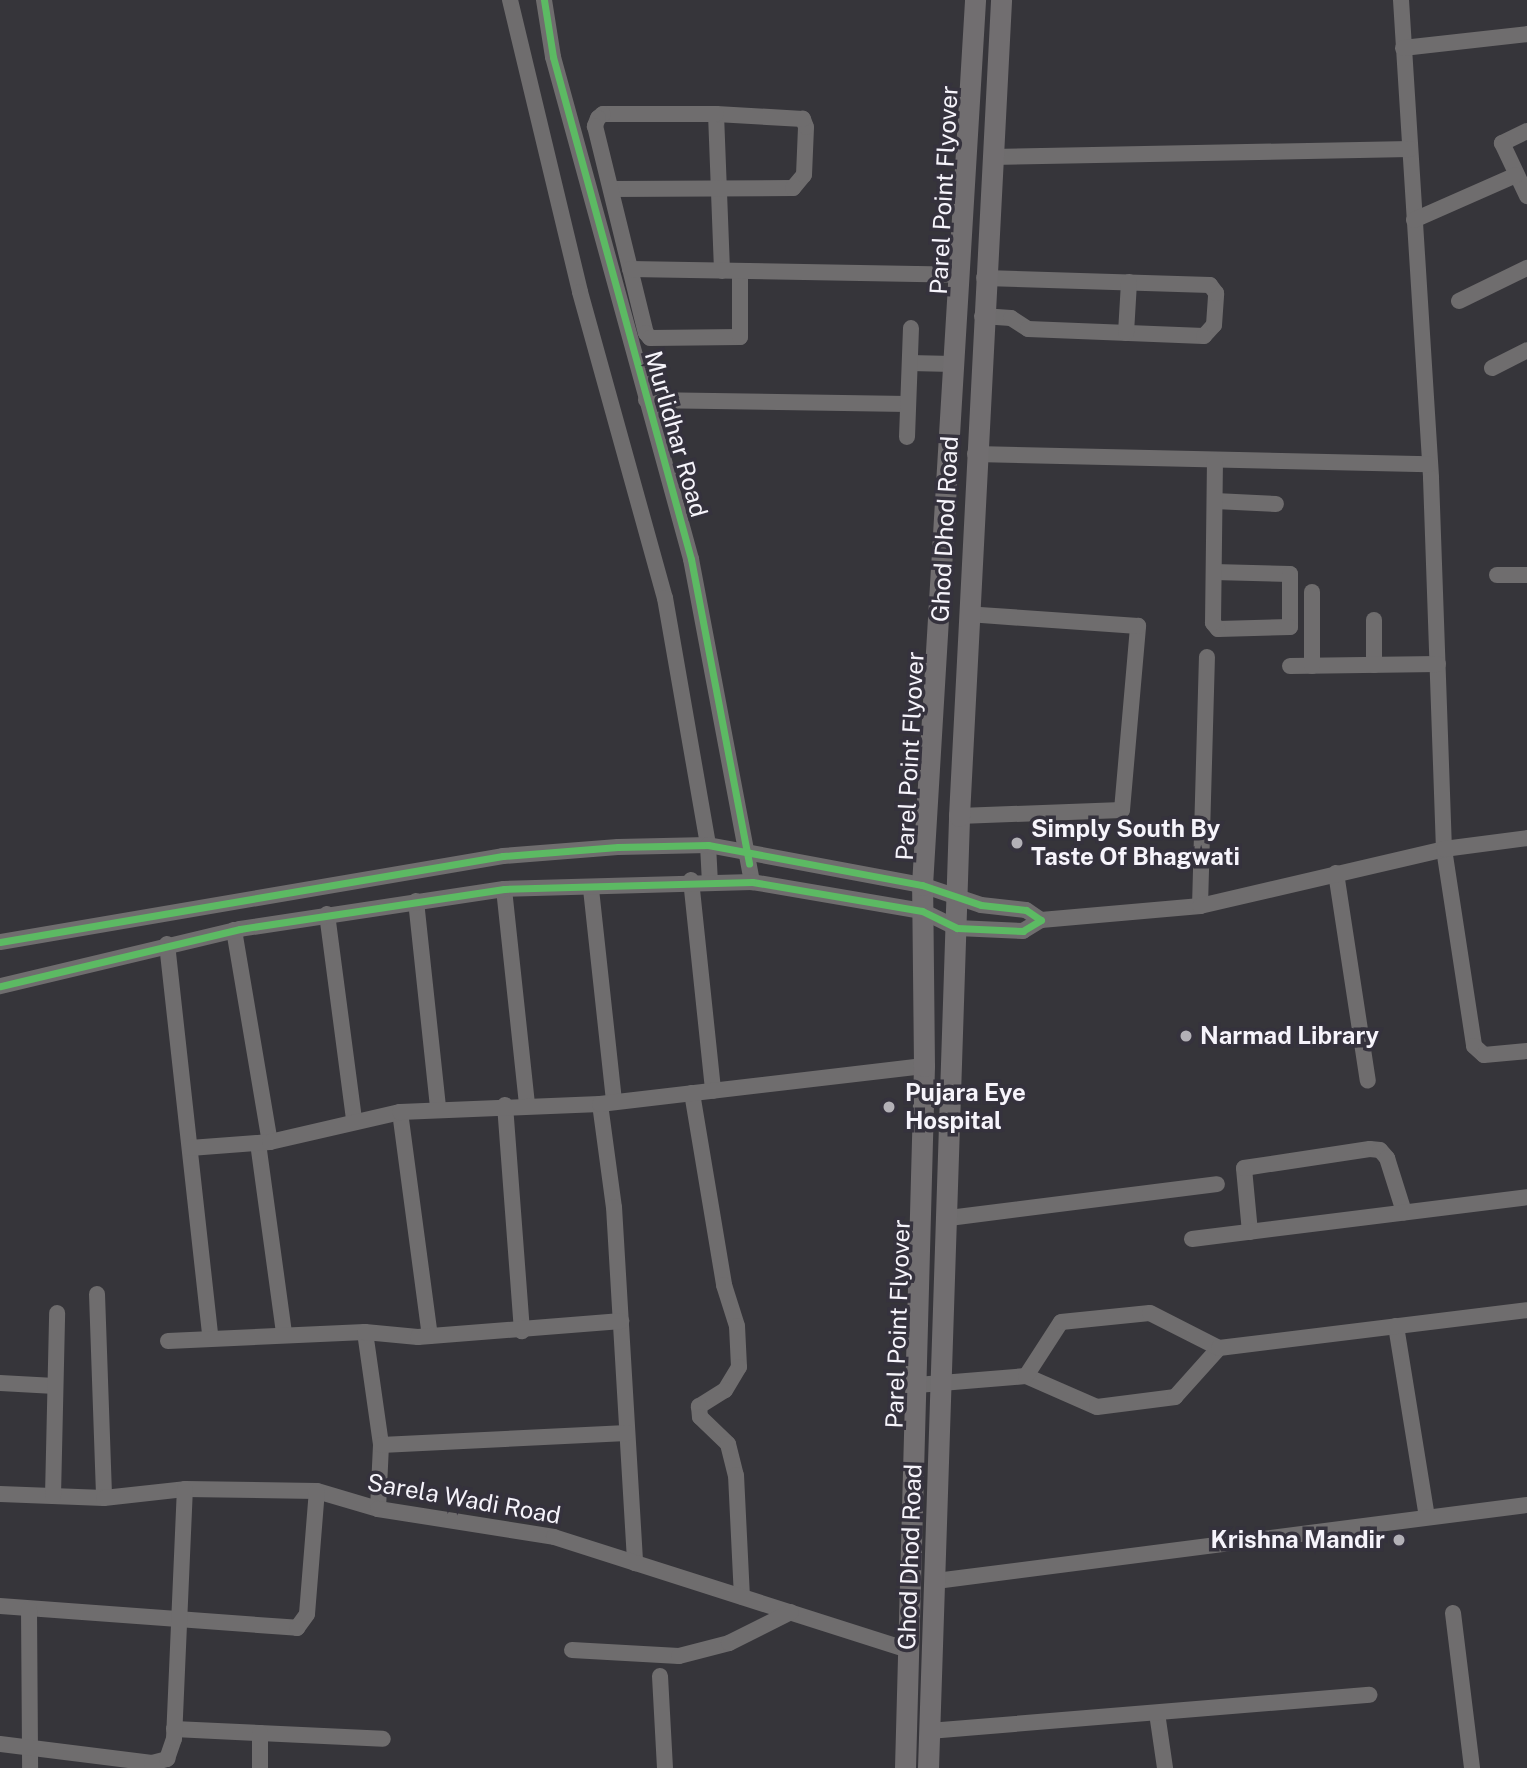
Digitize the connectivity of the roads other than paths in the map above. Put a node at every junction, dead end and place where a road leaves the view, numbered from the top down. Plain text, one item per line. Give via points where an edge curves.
1 (510, 0) edge
2 (544, 0) edge
3 (975, 0) edge
4 (1001, 0) edge
5 (1401, 0) edge
6 (1527, 34) edge
7 (1403, 48) junction
8 (716, 114) junction
9 (1527, 131) edge
10 (1410, 149) junction
11 (992, 156) junction
12 (1516, 175) junction
13 (611, 189) junction
14 (718, 189) junction
15 (1527, 196) edge
16 (1414, 220) junction
17 (1527, 268) edge
18 (630, 269) junction
19 (722, 271) junction
20 (740, 271) junction
21 (959, 275) junction
22 (984, 278) junction
23 (1129, 282) junction
24 (1459, 301) dead end
25 (982, 316) junction
26 (912, 328) dead end
27 (1126, 333) junction
28 (1527, 350) edge
29 (910, 363) junction
30 (953, 364) junction
31 (1492, 368) dead end
32 (646, 400) junction
33 (908, 404) junction
34 (907, 437) dead end
35 (975, 454) junction
36 (1215, 460) junction
37 (1429, 464) junction
38 (1215, 501) junction
39 (1276, 504) dead end
40 (1213, 572) junction
41 (1497, 575) dead end
42 (1527, 575) edge
43 (1312, 592) dead end
44 (968, 614) junction
45 (1374, 620) dead end
46 (1206, 657) dead end
47 (1438, 664) junction
48 (1374, 665) junction
49 (1290, 666) dead end
50 (1312, 666) junction
51 (959, 816) junction
52 (1527, 838) edge
53 (708, 845) junction
54 (1444, 849) junction
55 (748, 856) junction
56 (1336, 873) junction
57 (691, 880) junction
58 (752, 882) junction
59 (710, 883) junction
60 (922, 885) junction
61 (505, 889) junction
62 (592, 889) junction
63 (956, 897) junction
64 (416, 901) junction
65 (1200, 906) junction
66 (922, 911) junction
67 (327, 914) junction
68 (1041, 920) junction
69 (957, 928) junction
70 (234, 930) junction
71 (0, 942) edge
72 (167, 944) junction
73 (0, 986) edge
74 (1527, 1051) edge
75 (924, 1066) junction
76 (1368, 1081) dead end
77 (713, 1091) junction
78 (692, 1093) junction
79 (607, 1103) junction
80 (527, 1104) junction
81 (505, 1105) junction
82 (438, 1108) junction
83 (400, 1112) junction
84 (354, 1120) junction
85 (264, 1143) junction
86 (190, 1148) junction
87 (1217, 1184) dead end
88 (1527, 1197) edge
89 (1404, 1212) junction
90 (949, 1218) junction
91 (1250, 1231) junction
92 (1192, 1239) dead end
93 (97, 1294) dead end
94 (1527, 1310) edge
95 (57, 1313) dead end
96 (621, 1321) junction
97 (1396, 1326) junction
98 (522, 1331) junction
99 (365, 1332) junction
100 (284, 1334) junction
101 (210, 1336) junction
102 (430, 1336) junction
103 (168, 1341) dead end
104 (1219, 1348) junction
105 (1026, 1376) junction
106 (0, 1383) edge
107 (942, 1384) junction
108 (917, 1385) junction
109 (55, 1386) junction
110 (627, 1433) junction
111 (381, 1445) junction
112 (185, 1489) junction
113 (317, 1491) junction
114 (0, 1494) edge
115 (53, 1496) junction
116 (104, 1498) junction
117 (1527, 1504) edge
118 (378, 1509) junction
119 (1427, 1517) junction
120 (635, 1563) junction
121 (936, 1581) junction
122 (742, 1597) junction
123 (0, 1606) edge
124 (29, 1609) junction
125 (791, 1612) junction
126 (1454, 1613) dead end
127 (178, 1621) junction
128 (906, 1649) junction
129 (572, 1650) dead end
130 (660, 1676) dead end
131 (1370, 1695) dead end
132 (1157, 1713) junction
133 (174, 1729) junction
134 (929, 1731) junction
135 (260, 1733) junction
136 (383, 1739) dead end
137 (0, 1744) edge
138 (29, 1745) junction
139 (152, 1765) edge
140 (30, 1768) edge
141 (260, 1768) edge
142 (665, 1768) edge
143 (905, 1768) edge
144 (928, 1768) edge
145 (1165, 1768) edge
146 (1472, 1768) edge

1 - 53 street via 580,292 658,566
2 - 32 street, Murlidhar Road via 553,57
3 - 21 main road, Parel Point Flyover
4 - 11 main road, Ghod Dhod Road
5 - 7 street
6 - 7 street
7 - 10 street
8 - 13 street via 603,114 595,126
8 - 14 street
8 - 14 street via 796,115 806,127 804,175 793,188
9 - 12 street via 1502,143
10 - 11 street
10 - 16 street
11 - 22 main road, Ghod Dhod Road
12 - 15 street
12 - 16 street
13 - 14 street
13 - 18 street
14 - 19 street
16 - 37 street
17 - 24 street
18 - 19 street
18 - 20 street via 646,333 655,341 740,337
19 - 20 street
20 - 21 street
21 - 30 main road, Parel Point Flyover
22 - 23 street
22 - 25 main road, Ghod Dhod Road
23 - 27 street
23 - 27 street via 1210,285 1216,293 1214,325 1204,336
25 - 27 street via 1011,318 1028,329
25 - 35 main road, Ghod Dhod Road
26 - 29 street
28 - 31 street
29 - 30 street
29 - 33 street
30 - 60 main road, Parel Point Flyover
32 - 33 street
32 - 55 street, Murlidhar Road via 691,559
33 - 34 street
35 - 36 street
35 - 44 main road, Ghod Dhod Road
36 - 37 street
36 - 38 street
37 - 47 street
38 - 39 street
38 - 40 street
40 - 40 street via 1215,627 1290,627 1290,574
41 - 42 street
43 - 50 street
44 - 51 main road, Ghod Dhod Road
44 - 51 street via 1138,626 1122,810
45 - 48 street
46 - 65 street
47 - 48 street
47 - 54 street
48 - 50 street
49 - 50 street
51 - 63 main road, Ghod Dhod Road
52 - 54 street
53 - 55 street
53 - 59 street
53 - 71 street via 503,856
54 - 56 street
54 - 74 street via 1474,1046 1484,1055
55 - 58 street, Murlidhar Road
55 - 60 street
56 - 65 street
56 - 76 street
57 - 59 street
57 - 62 street
57 - 77 street
58 - 59 street
58 - 66 street
60 - 63 street
60 - 66 main road, Parel Point Flyover
61 - 62 street
61 - 64 street
61 - 80 street
62 - 79 street
63 - 68 street via 1026,910
63 - 69 main road, Ghod Dhod Road
64 - 67 street
64 - 82 street
65 - 68 street
66 - 69 street
66 - 75 main road, Parel Point Flyover
67 - 70 street
67 - 84 street
68 - 69 street via 1023,932
69 - 90 main road, Ghod Dhod Road
70 - 72 street
70 - 85 street
72 - 73 street
72 - 86 street
75 - 77 street
75 - 108 main road, Parel Point Flyover
77 - 78 street
78 - 79 street
78 - 122 street via 724,1285 737,1326 739,1367 725,1390 699,1406 700,1417 728,1444 736,1475
79 - 80 street
79 - 96 street
80 - 81 street
81 - 82 street
81 - 98 street
82 - 83 street
83 - 84 street
83 - 102 street
84 - 85 street
85 - 86 street
85 - 100 street
86 - 101 street
87 - 90 street
88 - 89 street
89 - 91 street
89 - 91 street via 1387,1158 1380,1150 1370,1149 1244,1168
90 - 107 main road, Ghod Dhod Road
91 - 92 street
93 - 116 street
94 - 97 street
95 - 109 street
96 - 98 street
96 - 110 street
97 - 104 street
97 - 119 street
98 - 102 street
99 - 100 street
99 - 102 street
99 - 111 street
100 - 101 street
101 - 103 street
104 - 105 street via 1175,1397 1097,1407
104 - 105 street via 1150,1313 1061,1321
105 - 107 street
106 - 109 street
107 - 108 street
107 - 121 main road, Ghod Dhod Road
108 - 128 main road, Parel Point Flyover
109 - 115 street
110 - 111 street
110 - 120 street
111 - 118 street
112 - 113 street, Sarela Wadi Road
112 - 116 street, Sarela Wadi Road
112 - 127 street
113 - 118 street, Sarela Wadi Road
113 - 127 street via 307,1614 302,1625
114 - 115 street, Sarela Wadi Road
115 - 116 street, Sarela Wadi Road
117 - 119 street
118 - 120 street, Sarela Wadi Road via 554,1536
119 - 121 street
120 - 122 street, Sarela Wadi Road
121 - 134 main road, Ghod Dhod Road
122 - 125 street, Sarela Wadi Road
123 - 124 street
124 - 127 street
124 - 138 street
125 - 128 street, Sarela Wadi Road
125 - 129 street via 729,1643 679,1656
126 - 146 street
127 - 133 street
128 - 143 main road, Parel Point Flyover
130 - 142 street
131 - 132 street
132 - 134 street
132 - 145 street
133 - 135 street
133 - 139 street via 167,1759
134 - 144 main road, Ghod Dhod Road
135 - 136 street
135 - 141 street
137 - 138 street
138 - 139 street
138 - 140 street

